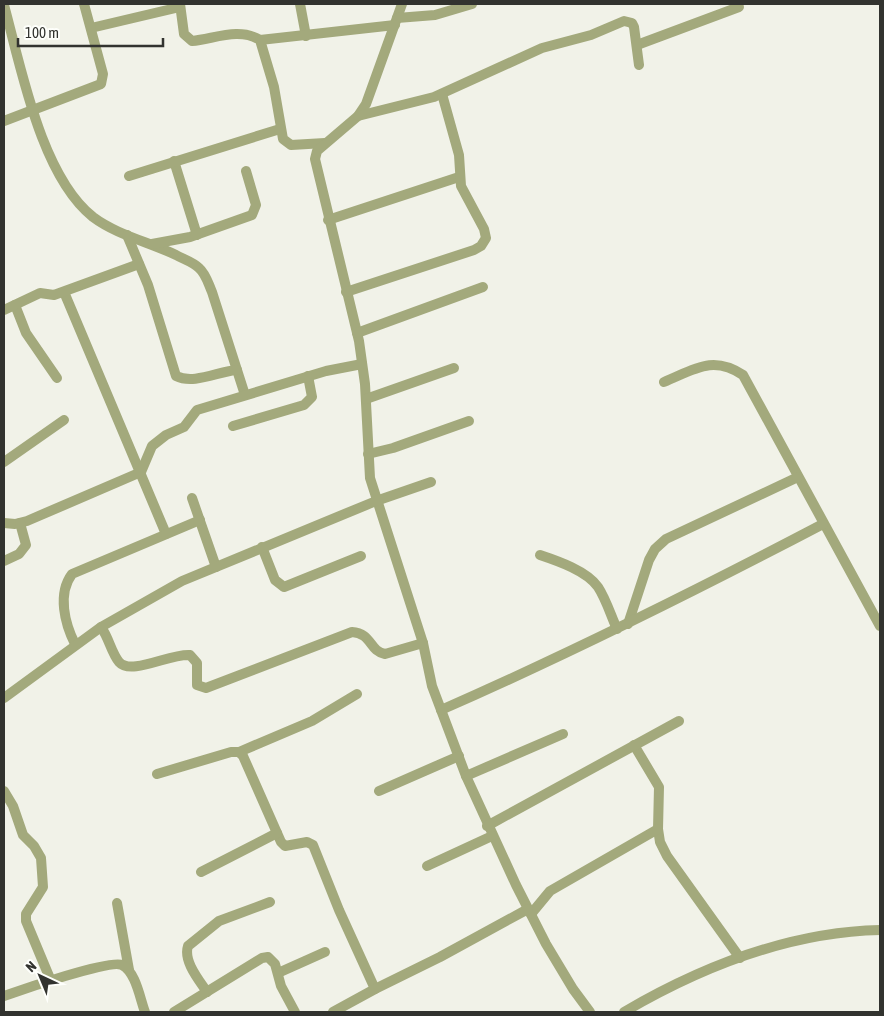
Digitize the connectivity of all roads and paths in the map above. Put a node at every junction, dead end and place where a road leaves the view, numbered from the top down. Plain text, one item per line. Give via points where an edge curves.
1 (84, 4) edge
2 (300, 4) edge
3 (402, 4) edge
4 (472, 4) edge
5 (4, 5) edge
6 (180, 5) edge
7 (740, 7) dead end
8 (396, 22) junction
9 (91, 28) junction
10 (306, 36) junction
11 (260, 40) junction
12 (636, 45) junction
13 (639, 66) dead end
14 (442, 94) junction
15 (33, 110) junction
16 (358, 116) junction
17 (4, 121) edge
18 (280, 129) junction
19 (325, 143) junction
20 (174, 160) junction
21 (246, 170) dead end
22 (129, 176) dead end
23 (459, 177) junction
24 (328, 220) junction
25 (127, 235) junction
26 (196, 235) junction
27 (151, 244) junction
28 (139, 264) junction
29 (483, 287) dead end
30 (64, 292) junction
31 (346, 292) junction
32 (15, 305) junction
33 (4, 310) edge
34 (357, 333) junction
35 (362, 364) junction
36 (454, 368) dead end
37 (237, 370) junction
38 (308, 376) junction
39 (56, 378) dead end
40 (664, 382) dead end
41 (246, 395) junction
42 (366, 399) junction
43 (64, 420) dead end
44 (469, 421) dead end
45 (233, 426) dead end
46 (368, 454) junction
47 (4, 462) edge
48 (141, 472) junction
49 (798, 477) junction
50 (431, 482) dead end
51 (192, 498) dead end
52 (376, 501) junction
53 (200, 520) junction
54 (4, 523) edge
55 (20, 523) junction
56 (823, 524) junction
57 (166, 534) junction
58 (262, 547) junction
59 (540, 555) dead end
60 (361, 556) dead end
61 (4, 561) edge
62 (216, 567) junction
63 (628, 624) junction
64 (880, 626) edge
65 (100, 627) junction
66 (617, 630) junction
67 (423, 643) junction
68 (75, 644) junction
69 (357, 694) dead end
70 (4, 698) edge
71 (442, 710) junction
72 (679, 721) dead end
73 (564, 734) dead end
74 (634, 745) junction
75 (239, 752) junction
76 (459, 756) junction
77 (157, 774) dead end
78 (466, 776) junction
79 (4, 791) edge
80 (379, 791) dead end
81 (487, 826) junction
82 (658, 829) junction
83 (277, 833) junction
84 (492, 836) junction
85 (427, 866) dead end
86 (200, 872) dead end
87 (270, 902) dead end
88 (117, 903) dead end
89 (529, 911) junction
90 (880, 930) edge
91 (325, 952) dead end
92 (740, 958) junction
93 (129, 970) junction
94 (278, 974) junction
95 (51, 981) junction
96 (375, 989) junction
97 (207, 992) junction
98 (4, 996) edge
99 (145, 1012) edge
100 (174, 1012) edge
101 (295, 1012) edge
102 (333, 1012) edge
103 (590, 1012) edge
104 (624, 1012) edge

1 - 9 street
2 - 10 street
3 - 8 street
4 - 8 street
5 - 15 street
6 - 9 street
6 - 11 street via 184,34 192,41 239,33
7 - 12 street
8 - 10 street
8 - 16 street via 366,104
9 - 15 street via 103,74 101,84
10 - 11 street
11 - 18 street via 274,87
12 - 13 street
12 - 14 street via 634,27 624,21 518,57
14 - 16 street
14 - 23 street via 460,155
15 - 17 street
15 - 25 street via 65,185 92,216
16 - 19 street
18 - 19 street via 283,139 291,146
18 - 20 street
19 - 24 street via 317,151 315,159
20 - 22 street
20 - 26 street
21 - 26 street via 256,211
23 - 24 street
23 - 31 street via 465,198 484,229 486,238 481,246
24 - 31 street
25 - 27 street
25 - 28 street
26 - 27 street
27 - 37 street via 193,264 206,277
28 - 30 street
28 - 37 street via 176,376 199,378
29 - 34 street
30 - 32 street via 54,296 40,292
30 - 48 street
31 - 34 street
32 - 33 street
32 - 39 street via 26,333
34 - 35 street
35 - 38 street
35 - 42 street
36 - 42 street
37 - 41 street
38 - 41 street
38 - 45 street via 312,397 304,405
40 - 49 street via 714,364 729,365 743,375 758,397
41 - 48 street via 198,410 184,427 152,446
42 - 46 street
43 - 47 street
44 - 46 street
46 - 52 street
48 - 55 street
48 - 57 street
49 - 56 street
49 - 63 street via 666,539 654,548
50 - 52 street
51 - 53 street
52 - 58 street
52 - 67 street
53 - 57 street
53 - 62 street
54 - 55 street
55 - 61 street via 26,545 19,554
56 - 63 street
56 - 64 street
57 - 68 street via 72,574 64,591 64,609
58 - 60 street via 275,580 284,588
58 - 62 street
59 - 66 street via 564,564 594,582
62 - 65 street via 182,581
63 - 66 street
65 - 67 street via 123,665 136,666 190,655 197,663 197,685 206,688 352,632 366,636 376,650 385,654
65 - 68 street
66 - 71 street
67 - 71 street via 428,671
68 - 70 street
69 - 75 street via 312,721
71 - 76 street
72 - 74 street
73 - 78 street
74 - 81 street
74 - 82 street via 659,787
75 - 77 street
75 - 83 street
76 - 78 street
76 - 80 street
78 - 81 street
79 - 95 street via 22,835 41,858 42,887 26,914 26,921
81 - 84 street
82 - 89 street via 550,891
82 - 92 street via 666,856
83 - 86 street
83 - 96 street via 285,846 308,842 313,846
84 - 85 street
84 - 89 street
87 - 97 street via 219,921 188,946 188,960
88 - 93 street
89 - 96 street
89 - 103 street via 573,990
90 - 92 street via 818,936
91 - 94 street
92 - 104 street via 681,981
93 - 95 street via 121,964 112,963
93 - 99 street
94 - 97 street via 272,960 262,958
94 - 101 street
95 - 98 street
96 - 102 street
97 - 100 street

